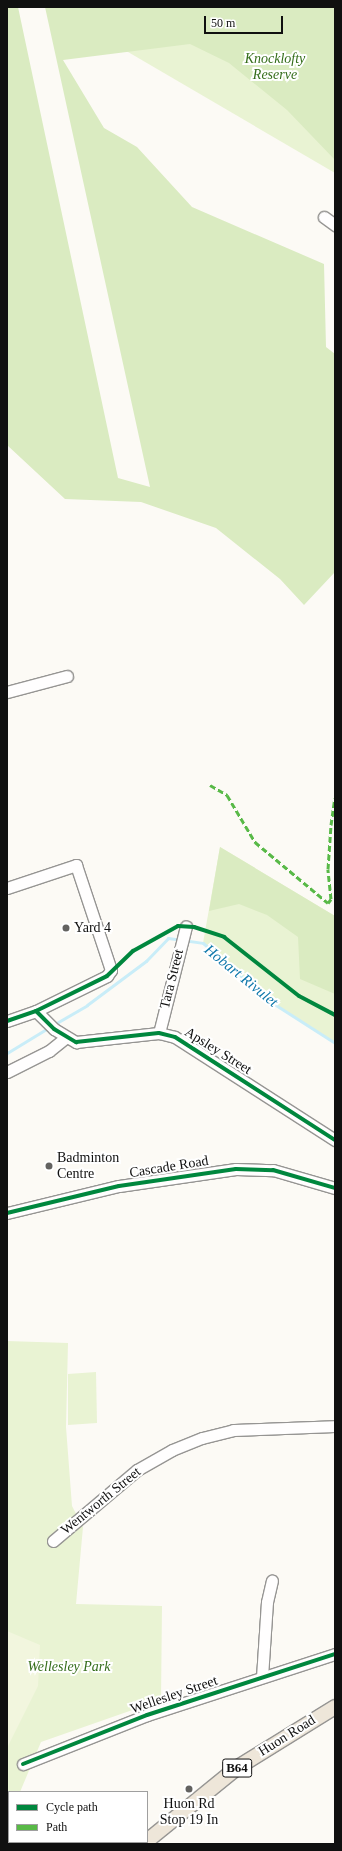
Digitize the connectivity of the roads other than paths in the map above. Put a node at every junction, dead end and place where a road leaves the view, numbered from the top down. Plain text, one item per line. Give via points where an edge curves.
1 (324, 217) dead end
2 (335, 225) edge
3 (66, 676) dead end
4 (7, 692) edge
5 (7, 888) edge
6 (185, 930) dead end
7 (36, 1011) junction
8 (7, 1021) edge
9 (159, 1033) junction
10 (66, 1037) junction
11 (7, 1072) edge
12 (335, 1140) edge
13 (335, 1188) edge
14 (7, 1213) edge
15 (335, 1426) edge
16 (53, 1541) dead end
17 (272, 1581) dead end
18 (335, 1654) edge
19 (262, 1677) junction
20 (335, 1707) edge
21 (23, 1764) dead end
22 (148, 1840) edge

1 - 2 street
3 - 4 street via 51,683
5 - 7 street via 76,865 110,973
6 - 9 street, Tara Street
7 - 8 street
7 - 10 street, Apsley Street
9 - 10 street, Apsley Street via 87,1042
9 - 12 street, Apsley Street via 175,1038
10 - 11 street via 49,1051
13 - 14 street, Cascade Road via 273,1170 236,1169 126,1185
15 - 16 street, Wentworth Street via 234,1430 202,1438 137,1470
17 - 19 street via 267,1602
18 - 19 street, Wellesley Street
19 - 21 street, Wellesley Street via 147,1715
20 - 22 main road, Huon Road / B64 via 238,1767

